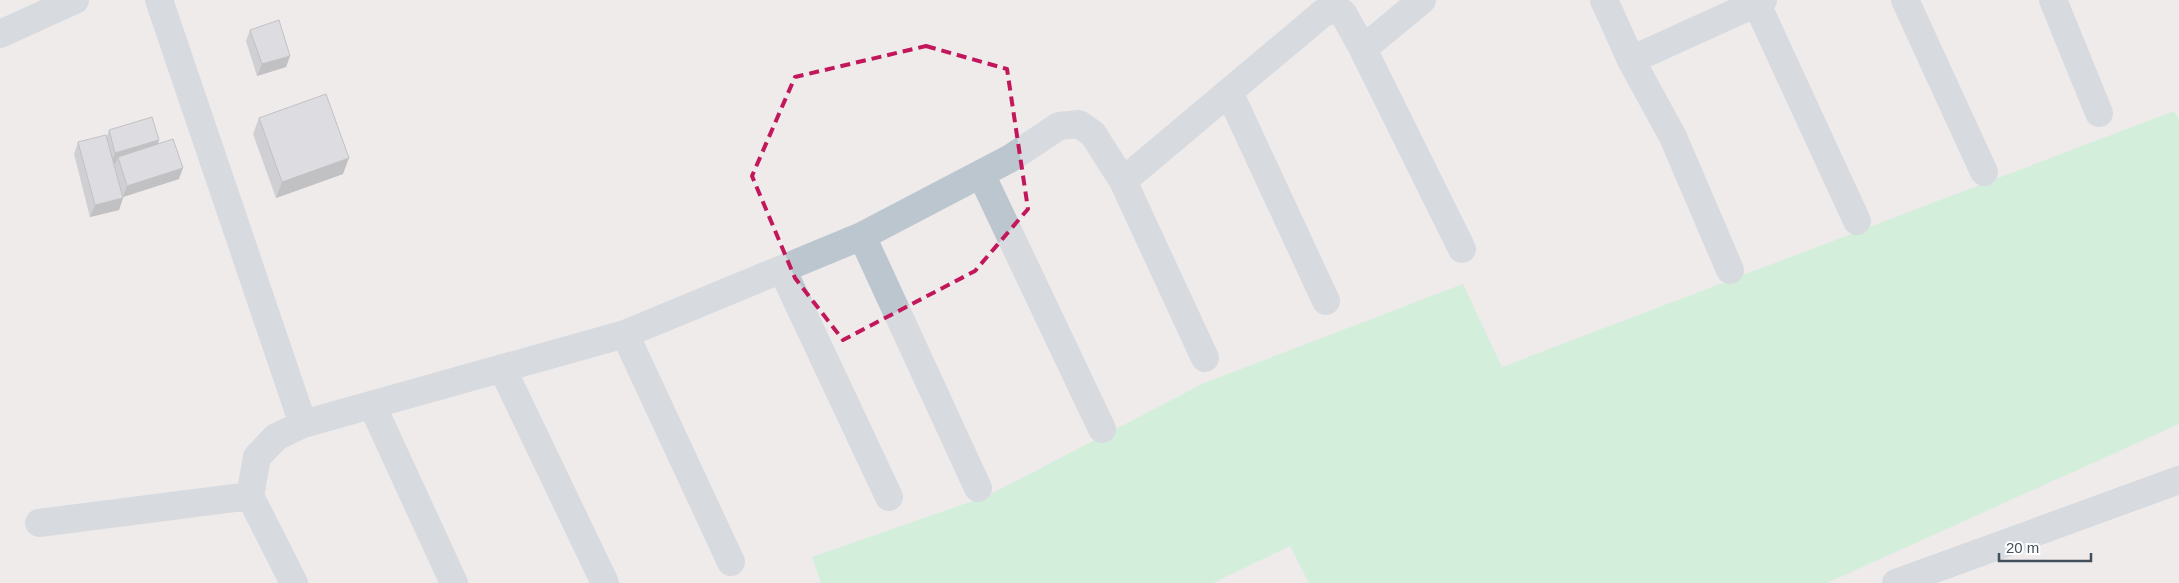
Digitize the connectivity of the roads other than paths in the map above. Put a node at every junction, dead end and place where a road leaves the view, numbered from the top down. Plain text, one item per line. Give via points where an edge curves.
1 (75, 0) edge
2 (159, 0) edge
3 (1422, 0) edge
4 (1604, 0) edge
5 (1905, 0) edge
6 (2053, 0) edge
7 (1758, 1) edge
8 (0, 34) edge
9 (1363, 49) junction
10 (1631, 60) junction
11 (1229, 92) junction
12 (2099, 113) dead end
13 (1984, 172) dead end
14 (981, 174) junction
15 (1123, 181) junction
16 (1857, 221) dead end
17 (862, 236) junction
18 (1462, 249) dead end
19 (782, 269) junction
20 (1730, 270) dead end
21 (1326, 301) dead end
22 (625, 334) junction
23 (1205, 358) dead end
24 (502, 368) junction
25 (372, 404) junction
26 (303, 424) junction
27 (1102, 429) dead end
28 (2179, 480) edge
29 (978, 488) dead end
30 (250, 496) junction
31 (889, 497) dead end
32 (39, 523) dead end
33 (731, 562) dead end
34 (294, 583) edge
35 (454, 583) edge
36 (605, 583) edge
37 (1896, 583) edge

1 - 8 street
2 - 26 street
3 - 9 street
4 - 10 street
5 - 13 street
6 - 12 street
7 - 10 street
7 - 16 street
9 - 11 street via 1343,12 1323,13
9 - 18 street
10 - 20 street via 1673,137
11 - 15 street
11 - 21 street
14 - 15 street via 1059,126 1079,124 1093,134
14 - 17 street
14 - 27 street
15 - 23 street
17 - 19 street
17 - 29 street
19 - 22 street
19 - 31 street
22 - 24 street
22 - 33 street
24 - 25 street
24 - 36 street
25 - 26 street
25 - 35 street
26 - 30 street via 276,437 256,457
28 - 37 street
30 - 32 street
30 - 34 street

